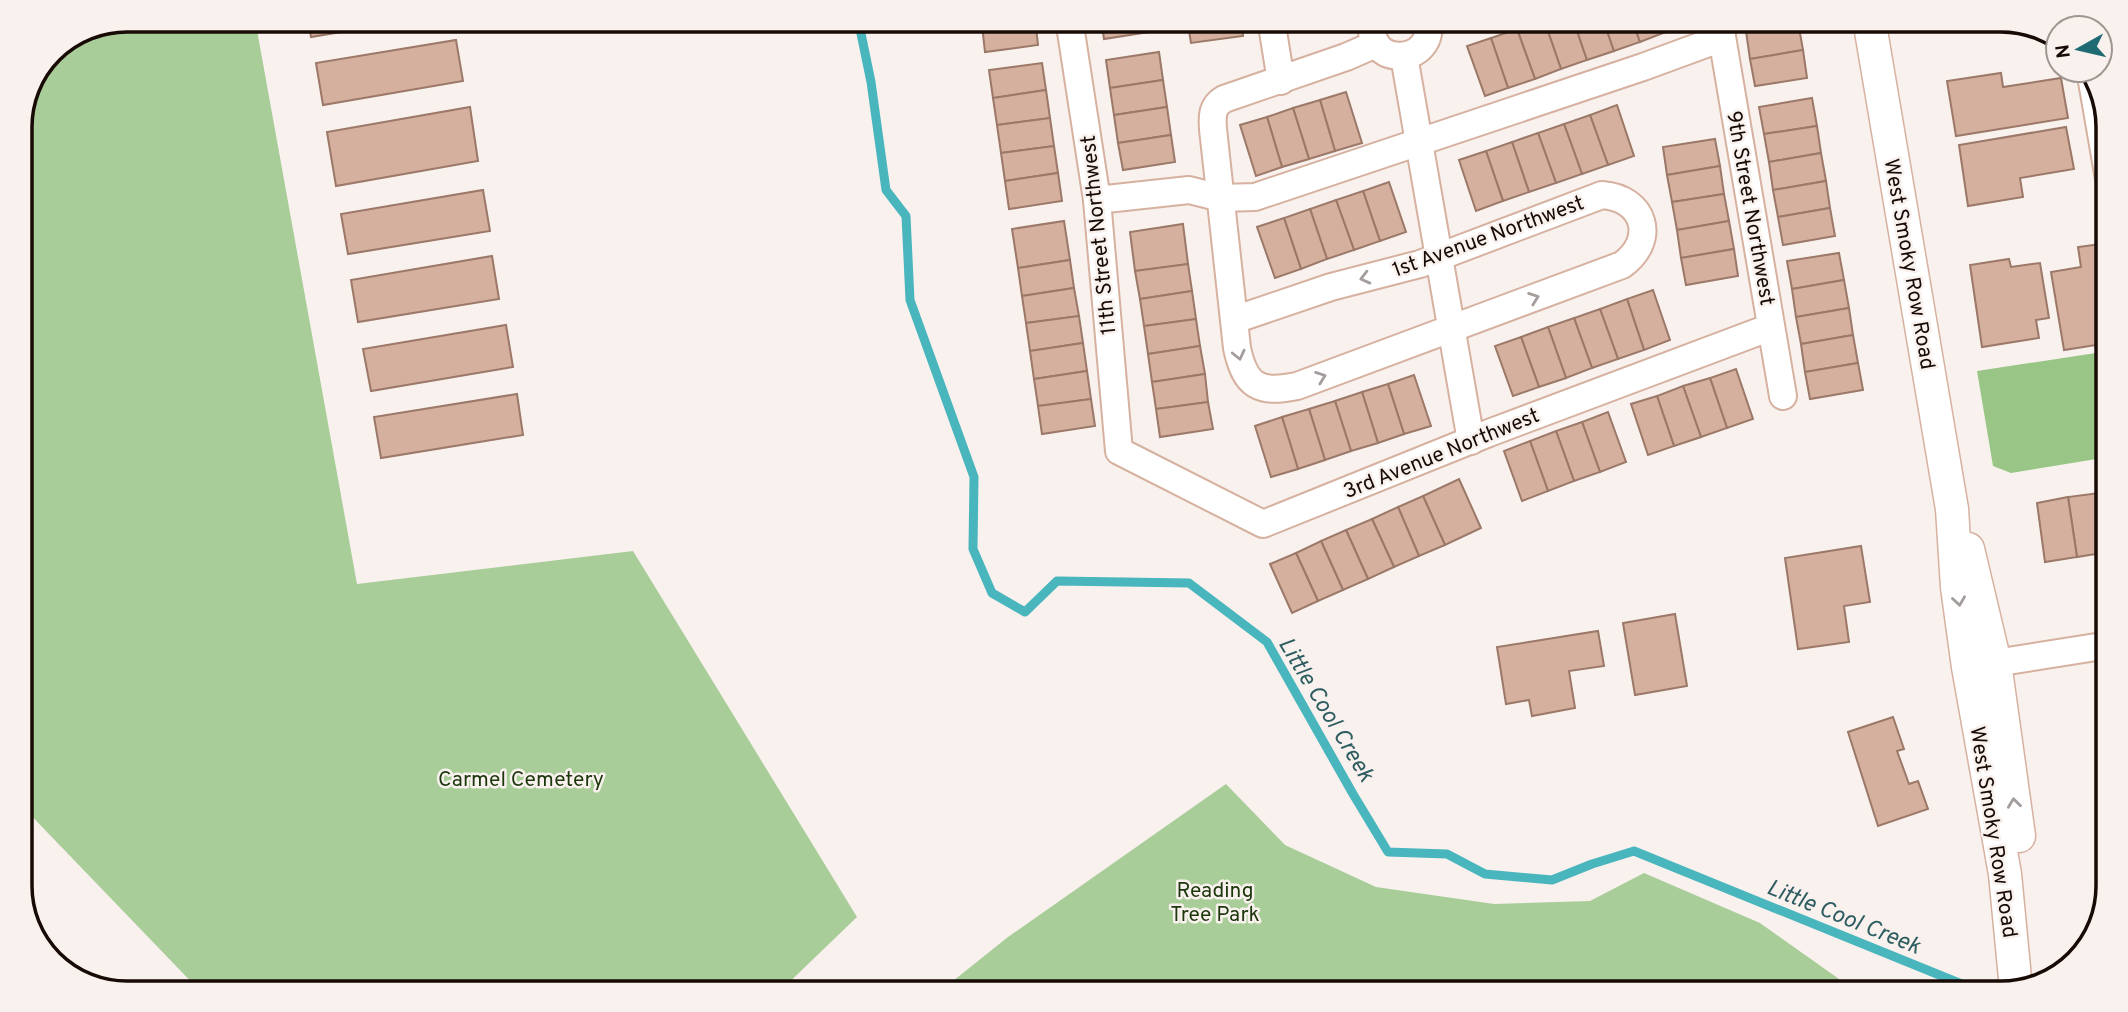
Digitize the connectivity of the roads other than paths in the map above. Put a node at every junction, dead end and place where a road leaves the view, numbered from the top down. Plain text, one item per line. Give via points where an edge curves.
1 (1071, 31) edge
2 (1273, 31) edge
3 (1428, 31) edge
4 (1713, 31) edge
5 (1722, 31) edge
6 (1871, 31) edge
7 (1374, 32) edge
8 (1404, 56) junction
9 (1280, 81) junction
10 (1419, 143) junction
11 (1221, 198) junction
12 (1097, 200) junction
13 (1438, 257) junction
14 (1234, 320) junction
15 (1772, 327) junction
16 (1450, 330) junction
17 (1783, 397) dead end
18 (1471, 441) junction
19 (1119, 451) joint
20 (2096, 647) edge
21 (1981, 665) junction
22 (2020, 921) junction
23 (2031, 975) edge
24 (2016, 980) edge

1 - 12 street, 11th Street Northwest
2 - 9 street
3 - 8 street via 1419,49
4 - 10 street
5 - 15 street, 9th Street Northwest
6 - 21 street, West Smoky Row Road via 1952,509 1957,587
7 - 8 street via 1385,53
7 - 9 street
8 - 10 street
9 - 11 street via 1224,99 1213,110
10 - 11 street via 1255,197
10 - 13 street
11 - 12 street via 1189,190
11 - 14 street
12 - 19 street, 11th Street Northwest
13 -> 14 street, 1st Avenue Northwest
13 - 16 street
16 -> 13 street, 1st Avenue Northwest via 1622,265 1639,249 1642,224 1622,198 1602,195
14 -> 16 street, 1st Avenue Northwest via 1246,377 1255,385 1279,390
15 - 17 street, 9th Street Northwest
15 - 18 street, 3rd Avenue Northwest
16 - 18 street
18 - 19 street, 3rd Avenue Northwest via 1262,524
20 - 21 street
21 - 22 street, West Smoky Row Road via 2005,874
22 - 23 street, West Smoky Row Road
22 - 24 street, West Smoky Row Road

